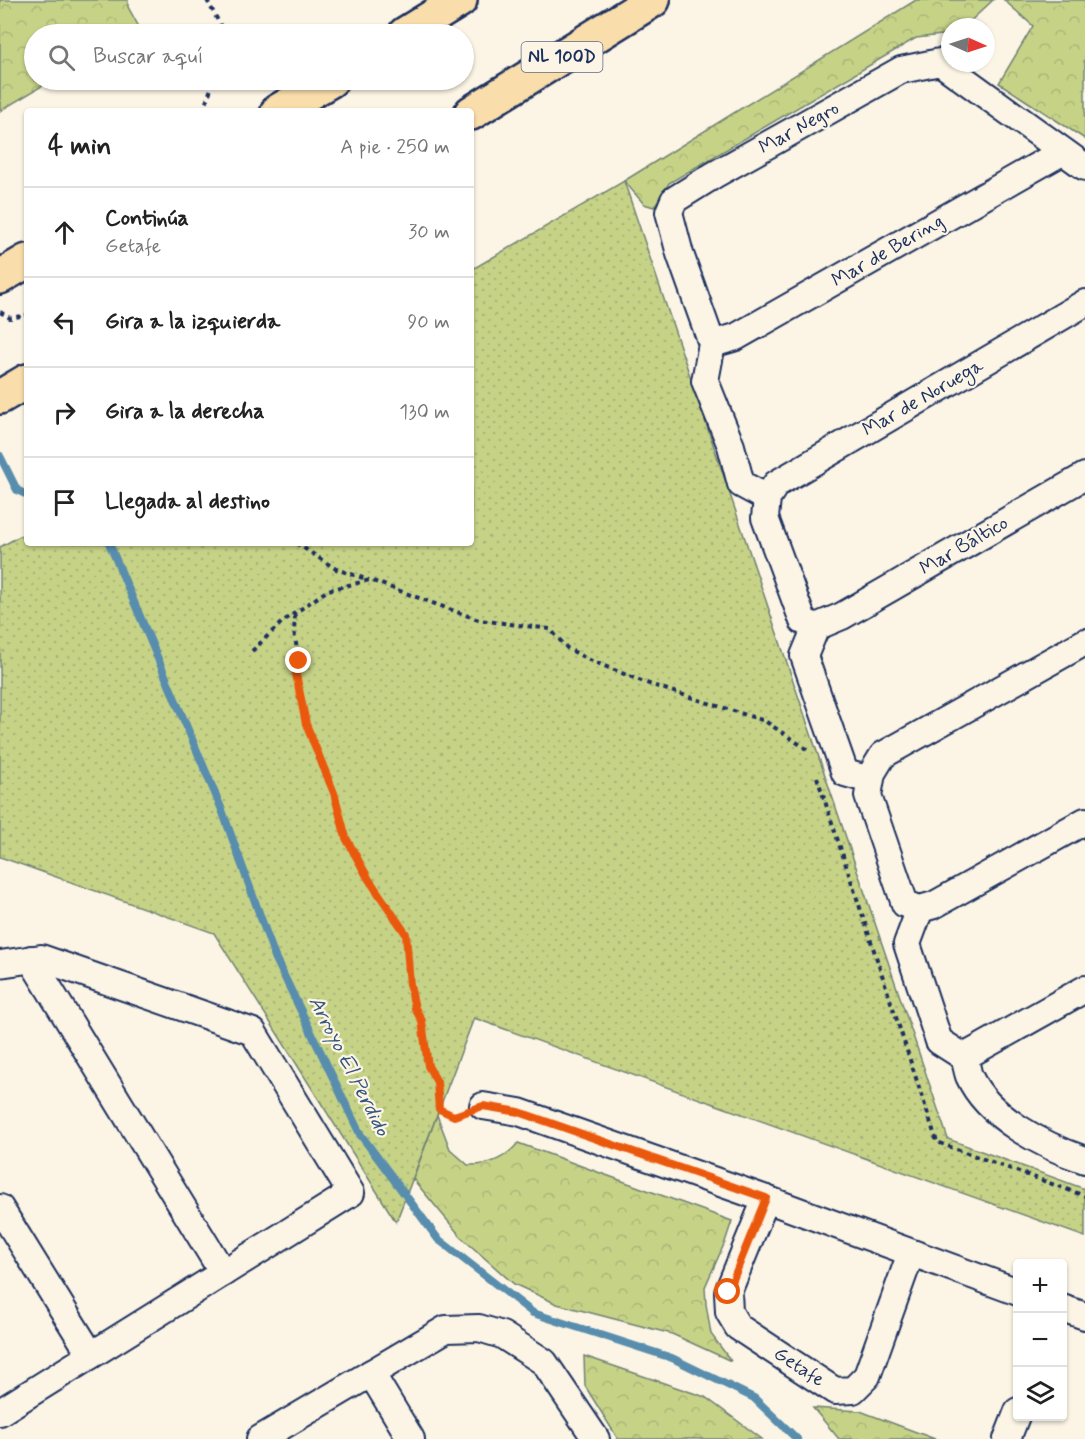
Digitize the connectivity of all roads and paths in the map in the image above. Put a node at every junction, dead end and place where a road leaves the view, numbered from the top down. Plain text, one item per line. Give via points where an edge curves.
1 (207, 0) edge
2 (460, 0) edge
3 (653, 0) edge
4 (220, 24) edge
5 (421, 24) edge
6 (210, 90) edge
7 (314, 90) edge
8 (204, 108) edge
9 (283, 108) edge
10 (474, 111) edge
11 (1062, 152) junction
12 (1085, 167) edge
13 (24, 263) edge
14 (0, 277) edge
15 (1085, 303) edge
16 (0, 312) edge
17 (24, 316) edge
18 (712, 344) junction
19 (24, 383) edge
20 (0, 397) edge
21 (1085, 476) edge
22 (767, 498) junction
23 (301, 546) edge
24 (370, 580) junction
25 (295, 614) junction
26 (816, 627) junction
27 (1085, 642) edge
28 (252, 651) dead end
29 (812, 761) dead end
30 (816, 772) dead end
31 (870, 780) junction
32 (1085, 821) edge
33 (920, 909) junction
34 (32, 959) junction
35 (0, 964) edge
36 (1085, 989) edge
37 (964, 1057) junction
38 (483, 1106) joint
39 (1085, 1160) edge
40 (1085, 1196) edge
41 (766, 1198) junction
42 (0, 1208) edge
43 (911, 1253) junction
44 (223, 1273) junction
45 (1013, 1291) edge
46 (1067, 1310) edge
47 (1085, 1316) edge
48 (91, 1355) junction
49 (371, 1373) junction
50 (0, 1412) edge
51 (1014, 1421) edge
52 (260, 1439) edge
53 (411, 1439) edge
54 (596, 1439) edge
55 (1007, 1439) edge

1 - 4 path
2 - 5 highway
3 - 10 highway, NL 100D
6 - 8 path
7 - 9 highway
11 - 12 street
11 - 18 street, Mar de Bering via 736,337
11 - 18 street, Mar Negro via 940,62 901,70 674,200 669,212 680,254
13 - 14 highway
15 - 22 street, Mar de Noruega via 777,484
16 - 17 path via 10,318
18 - 22 street via 705,381 731,446 741,484
19 - 20 highway
21 - 26 street, Mar Báltico via 842,616
22 - 26 street via 765,518 803,621
23 - 24 path via 336,569
24 - 25 path via 328,590
24 - 29 path via 479,621 550,629 567,648 587,658 649,684 765,721 808,750
25 - 28 path
25 - 38 path via 299,661 296,674 306,724 334,793 346,838 406,934 410,985 422,1021 428,1066 437,1082 439,1109 454,1116
26 - 31 street via 804,656 825,718 845,773
27 - 31 street via 883,755
30 - 40 path via 937,1142
31 - 33 street via 868,796 905,904
32 - 33 street via 934,905
33 - 37 street via 907,944 939,1041
34 - 35 street
34 - 44 street
34 - 44 street via 41,958 253,1032 351,1193
36 - 37 street
37 - 39 street via 969,1076 985,1101 1017,1128
38 - 41 street via 519,1112
41 - 43 street
41 - 43 street, Getafe via 728,1292 729,1312 738,1327 836,1391 853,1390 867,1376
42 - 48 street
43 - 45 street
44 - 48 street
46 - 47 street
48 - 50 street
49 - 52 street
49 - 53 street
49 - 54 street via 446,1329 479,1328 502,1335 544,1362
51 - 55 street

